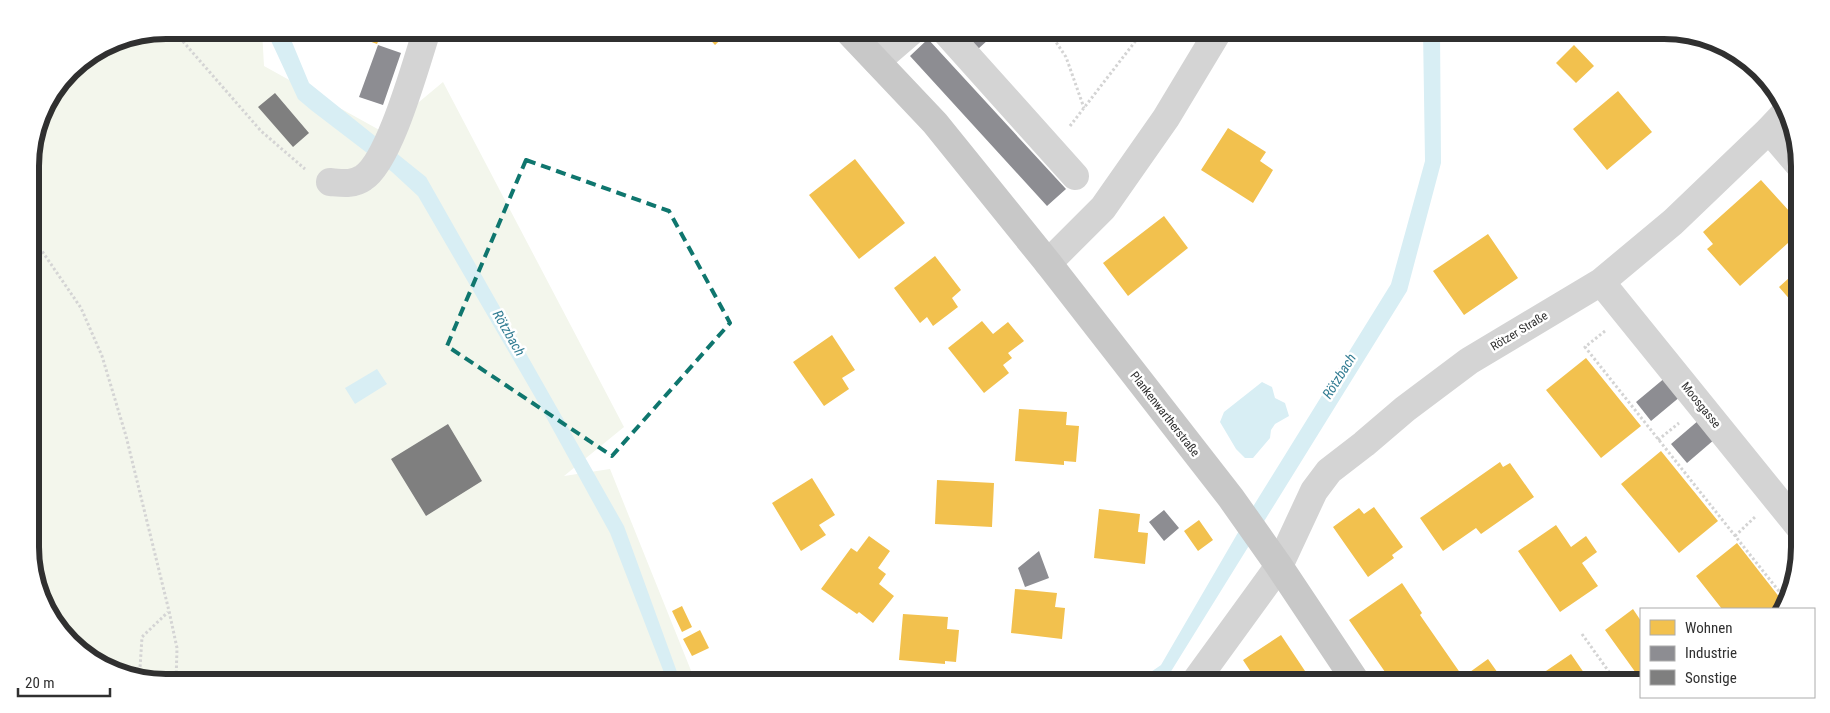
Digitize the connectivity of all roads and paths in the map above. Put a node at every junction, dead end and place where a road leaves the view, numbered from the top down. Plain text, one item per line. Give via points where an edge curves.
1 (181, 39) edge
2 (424, 39) edge
3 (855, 39) edge
4 (902, 39) edge
5 (952, 39) edge
6 (1054, 39) edge
7 (1137, 39) edge
8 (1214, 39) edge
9 (876, 61) junction
10 (1084, 109) junction
11 (1776, 122) edge
12 (1790, 147) edge
13 (1050, 149) junction
14 (1075, 176) dead end
15 (330, 182) joint
16 (39, 247) edge
17 (1048, 263) junction
18 (1601, 282) junction
19 (1628, 314) junction
20 (1791, 517) edge
21 (1279, 566) junction
22 (1782, 595) edge
23 (169, 611) junction
24 (1582, 634) dead end
25 (135, 670) edge
26 (176, 674) edge
27 (1201, 674) edge
28 (1351, 674) edge
29 (1611, 674) edge

1 - 15 path via 261,131 309,173
2 - 15 street via 382,155 364,177 351,184
3 - 9 main road, Plankenwartherstraße
4 - 9 street
5 - 13 street
6 - 10 path via 1066,57
7 - 10 path
8 - 17 street via 1166,118 1103,208
9 - 17 main road, Plankenwartherstraße via 935,123
10 - 13 path
11 - 12 street
11 - 18 street, Rötzer Straße via 1673,222
13 - 14 street
16 - 23 path via 81,308 102,356 126,436
17 - 21 main road, Plankenwartherstraße
18 - 19 street, Moosgasse
18 - 21 street, Rötzer Straße via 1469,361 1329,471 1314,491
19 - 20 street, Moosgasse
19 - 22 path via 1585,347
21 - 27 street
21 - 28 main road, Plankenwartherstraße
23 - 25 path via 142,637 140,668
23 - 26 path via 177,648
24 - 29 path

